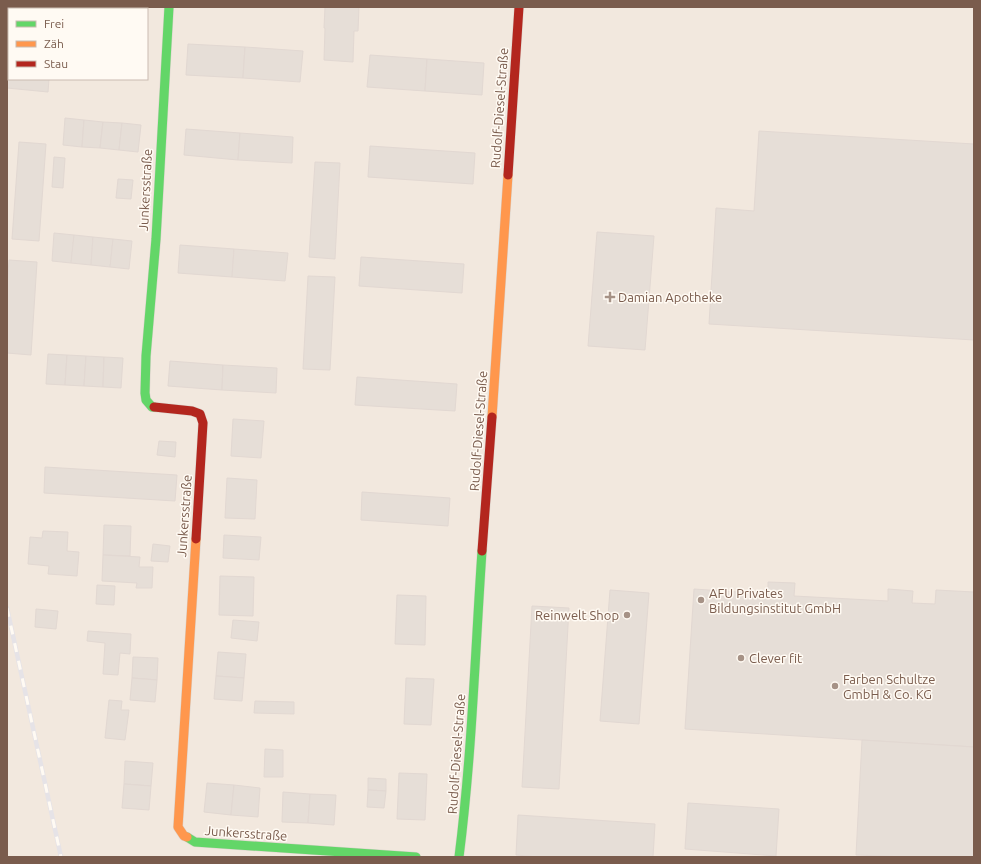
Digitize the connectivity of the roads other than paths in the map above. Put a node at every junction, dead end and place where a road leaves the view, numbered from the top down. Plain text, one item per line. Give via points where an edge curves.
1 (169, 7) edge
2 (519, 7) edge
3 (416, 857) edge
4 (459, 857) edge

1 - 3 street, Junkersstraße via 145,393 146,400 152,407 192,411 200,414 203,423 178,827 184,836 195,842
2 - 4 street, Rudolf-Diesel-Straße via 468,785

